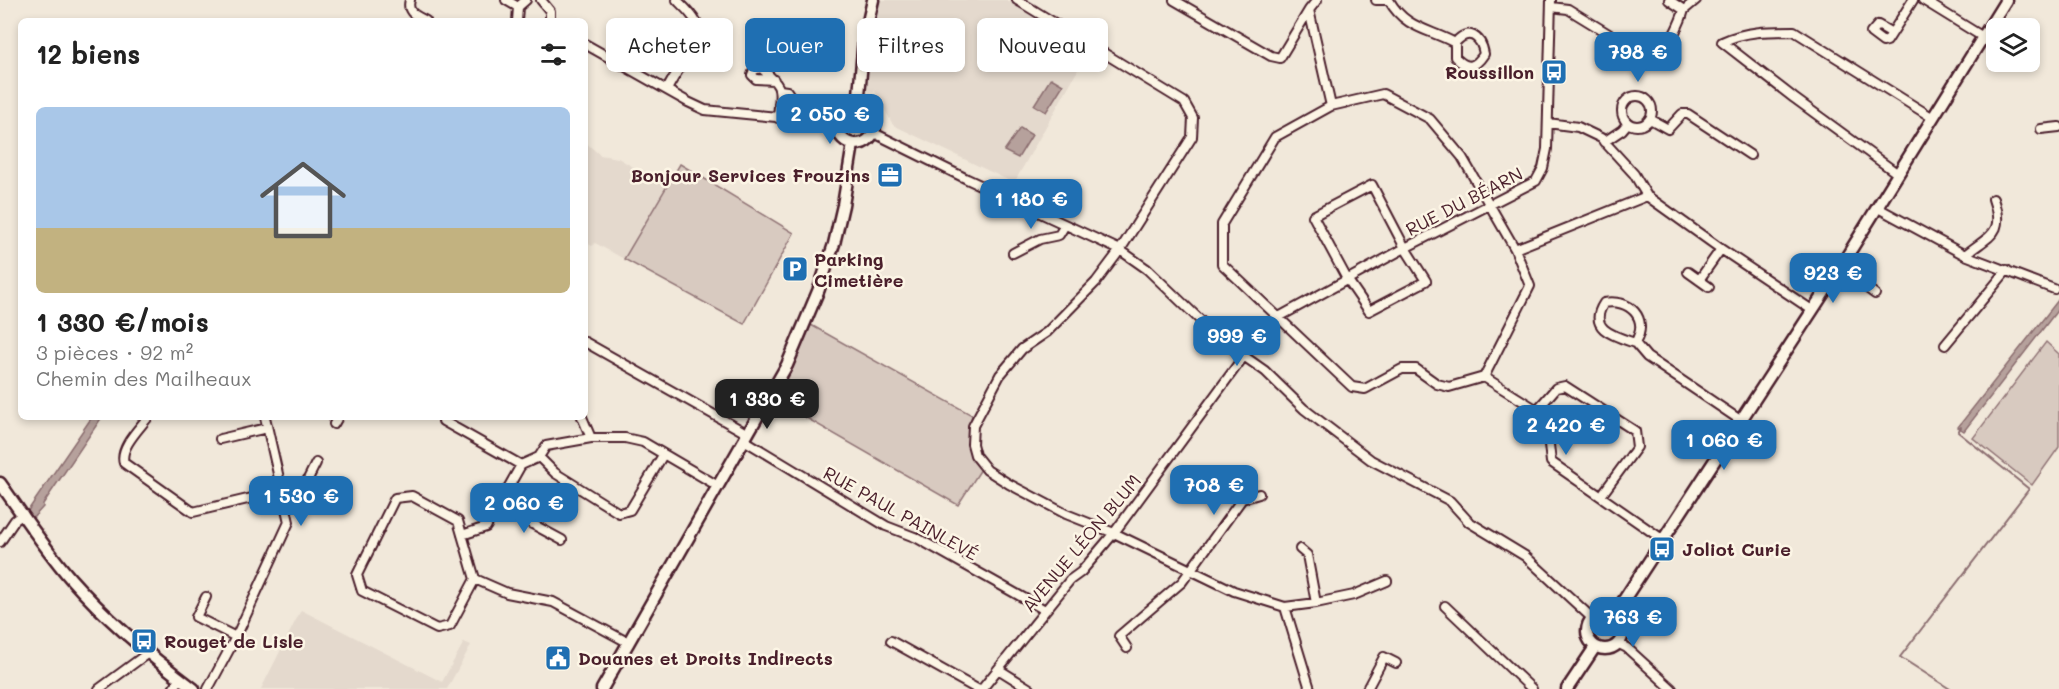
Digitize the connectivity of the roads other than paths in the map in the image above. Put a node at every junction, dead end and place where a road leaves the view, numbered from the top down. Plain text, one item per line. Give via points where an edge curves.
1 (410, 0) edge
2 (506, 0) edge
3 (526, 0) edge
4 (542, 0) edge
5 (677, 0) edge
6 (873, 0) edge
7 (1017, 0) edge
8 (1173, 0) edge
9 (1317, 0) edge
10 (1376, 0) edge
11 (1389, 0) edge
12 (1669, 0) edge
13 (1696, 0) edge
14 (1912, 0) edge
15 (1923, 0) edge
16 (2006, 0) edge
17 (1551, 3) edge
18 (518, 7) junction
19 (1309, 10) junction
20 (1684, 10) junction
21 (421, 18) edge
22 (517, 18) edge
23 (550, 18) edge
24 (1892, 33) dead end
25 (1983, 37) junction
26 (1455, 43) junction
27 (588, 46) edge
28 (774, 80) dead end
29 (667, 90) junction
30 (780, 90) junction
31 (779, 104) junction
32 (858, 106) junction
33 (1331, 106) junction
34 (778, 118) junction
35 (1933, 118) junction
36 (1650, 119) junction
37 (838, 123) junction
38 (1548, 123) junction
39 (1628, 123) junction
40 (2059, 127) edge
41 (2041, 129) dead end
42 (874, 133) junction
43 (1604, 142) junction
44 (853, 144) junction
45 (1750, 155) dead end
46 (1898, 174) junction
47 (1647, 196) junction
48 (1993, 198) dead end
49 (1490, 206) junction
50 (1878, 208) junction
51 (1065, 225) junction
52 (1405, 248) junction
53 (1515, 249) junction
54 (1721, 249) junction
55 (1120, 250) junction
56 (1013, 253) dead end
57 (1965, 255) junction
58 (1840, 268) junction
59 (2007, 270) junction
60 (1688, 272) dead end
61 (1347, 279) junction
62 (1699, 280) junction
63 (1709, 287) dead end
64 (2054, 290) dead end
65 (1875, 294) dead end
66 (1812, 310) junction
67 (1277, 318) junction
68 (1252, 343) dead end
69 (1635, 343) junction
70 (588, 344) edge
71 (1945, 345) dead end
72 (1244, 356) junction
73 (1484, 377) junction
74 (1537, 410) junction
75 (146, 420) edge
76 (266, 420) edge
77 (443, 420) edge
78 (583, 420) edge
79 (1740, 420) junction
80 (267, 428) junction
81 (746, 437) junction
82 (591, 438) junction
83 (220, 439) dead end
84 (663, 455) junction
85 (539, 457) junction
86 (316, 463) dead end
87 (521, 465) junction
88 (0, 483) edge
89 (717, 486) junction
90 (281, 491) junction
91 (1259, 494) dead end
92 (1601, 496) junction
93 (498, 506) junction
94 (285, 508) junction
95 (25, 518) junction
96 (1114, 533) junction
97 (462, 535) junction
98 (1662, 539) junction
99 (562, 540) dead end
100 (0, 542) edge
101 (1300, 549) dead end
102 (1190, 569) junction
103 (475, 579) junction
104 (1387, 581) dead end
105 (206, 597) dead end
106 (1316, 603) junction
107 (1445, 606) dead end
108 (1285, 607) junction
109 (1045, 610) junction
110 (1614, 615) junction
111 (196, 617) junction
112 (1592, 618) junction
113 (191, 625) dead end
114 (236, 637) junction
115 (891, 641) dead end
116 (629, 643) junction
117 (1619, 644) junction
118 (1595, 647) junction
119 (1127, 648) dead end
120 (148, 653) junction
121 (1396, 663) dead end
122 (998, 669) junction
123 (180, 679) junction
124 (99, 689) edge
125 (173, 689) edge
126 (194, 689) edge
127 (208, 689) edge
128 (602, 689) edge
129 (980, 689) edge
130 (1030, 689) edge
131 (1310, 689) edge
132 (1367, 689) edge
133 (1532, 689) edge
134 (1567, 689) edge
135 (1672, 689) edge

1 - 21 street via 410,12
2 - 18 street
3 - 18 street
4 - 23 street
5 - 29 street via 698,28
6 - 32 street via 864,39
7 - 55 street via 1184,102 1193,118 1192,137
8 - 19 street via 1281,58
9 - 19 street
10 - 11 street
11 - 26 street via 1395,11 1422,31
12 - 20 street
13 - 20 street
14 - 24 street
15 - 25 street
16 - 25 street
17 - 20 street via 1568,9 1643,56 1661,53
17 - 38 street, RUE DU BÉARN
18 - 22 street
19 - 33 street
25 - 35 street
26 - 26 street via 1455,57 1461,64 1478,63 1484,54 1482,43 1471,35
27 - 29 street
28 - 30 street
29 - 34 street via 705,110
30 - 31 street
30 - 31 street via 793,100
31 - 34 street
32 - 37 street via 844,111
32 - 42 street via 873,116
33 - 49 street via 1383,94 1430,119 1462,157
33 - 67 street via 1275,137 1222,224 1222,264
34 - 37 street
35 - 46 street
35 - 46 street via 1794,31 1738,34 1722,42
36 - 39 street via 1641,126
36 - 39 street via 1653,109 1649,101 1633,96 1622,108
36 - 45 street via 1668,129 1682,114 1688,114
37 - 44 street via 841,135
38 - 43 street via 1578,127
38 - 49 street, RUE DU BÉARN via 1547,149 1536,181
39 - 43 street
40 - 41 street
42 - 44 street via 865,142
42 - 51 street
43 - 47 street via 1634,174
44 - 81 street via 843,206 819,289 786,365
46 - 50 street
47 - 53 street
47 - 54 street
48 - 57 street via 1998,215 1994,232
49 - 52 street, RUE DU BÉARN
49 - 53 street
50 - 57 street
50 - 58 street
51 - 55 street
51 - 56 street via 1059,236 1040,239
52 - 61 street, RUE DU BÉARN
52 - 61 street via 1425,281 1369,311
52 - 61 street via 1372,184 1313,216
53 - 73 street via 1530,286
54 - 62 street
54 - 66 street
55 - 72 street via 1148,269 1221,340
55 - 96 street via 1096,282 1047,332 1022,349 1000,375 976,417 972,434 975,455 987,470 1066,514
57 - 59 street
58 - 65 street
58 - 66 street
59 - 64 street
59 - 71 street
60 - 62 street
61 - 67 street, RUE DU BÉARN
62 - 63 street
66 - 79 street
67 - 68 street, RUE DU BÉARN
67 - 73 street via 1352,387 1365,389 1402,369 1416,369 1437,384 1449,387
69 - 69 street via 1640,318 1624,305 1604,303 1598,321 1604,329
69 - 79 street via 1647,357
70 - 81 street, RUE PAUL PAINLEVÉ
72 - 96 street, AVENUE LÉON BLUM
72 - 112 street via 1371,460 1450,501 1469,522 1525,556
73 - 74 street
74 - 92 street via 1547,426 1551,462
74 - 92 street via 1556,388 1565,386 1635,431 1637,447
75 - 90 street via 125,450 124,463 193,512
76 - 80 street
77 - 87 street
78 - 82 street
79 - 98 street
80 - 83 street
80 - 90 street
81 - 89 street
81 - 109 street, RUE PAUL PAINLEVÉ via 886,526 917,537
82 - 84 street via 643,442
82 - 85 street via 546,446
84 - 85 street via 630,510 619,513 555,473
84 - 89 street
85 - 87 street
86 - 94 street via 296,504
87 - 93 street
88 - 95 street
89 - 116 street
90 - 94 street
91 - 102 street via 1242,499
92 - 98 street
93 - 97 street via 486,527
93 - 99 street
94 - 114 street via 289,522
95 - 100 street via 15,520
95 - 120 street via 95,605
96 - 102 street
96 - 109 street, AVENUE LÉON BLUM
97 - 103 street
97 - 103 street via 458,521 412,496 395,498 357,575 362,591 437,629 450,626
98 - 110 street
101 - 106 street via 1306,555
102 - 108 street via 1234,591
102 - 119 street via 1182,582 1119,636
103 - 116 street via 507,593 553,602
104 - 106 street via 1354,595
105 - 111 street
106 - 108 street
107 - 133 street
108 - 131 street
109 - 122 street, AVENUE LÉON BLUM
110 - 112 street via 1602,613
110 - 117 street via 1623,628
111 - 113 street
111 - 114 street
112 - 118 street via 1587,635
114 - 127 street
115 - 129 street
116 - 128 street
117 - 118 street via 1607,650
117 - 135 street
118 - 134 street
120 - 123 street
120 - 124 street
121 - 132 street via 1384,657
122 - 129 street, AVENUE LÉON BLUM
122 - 130 street
123 - 125 street
123 - 126 street

